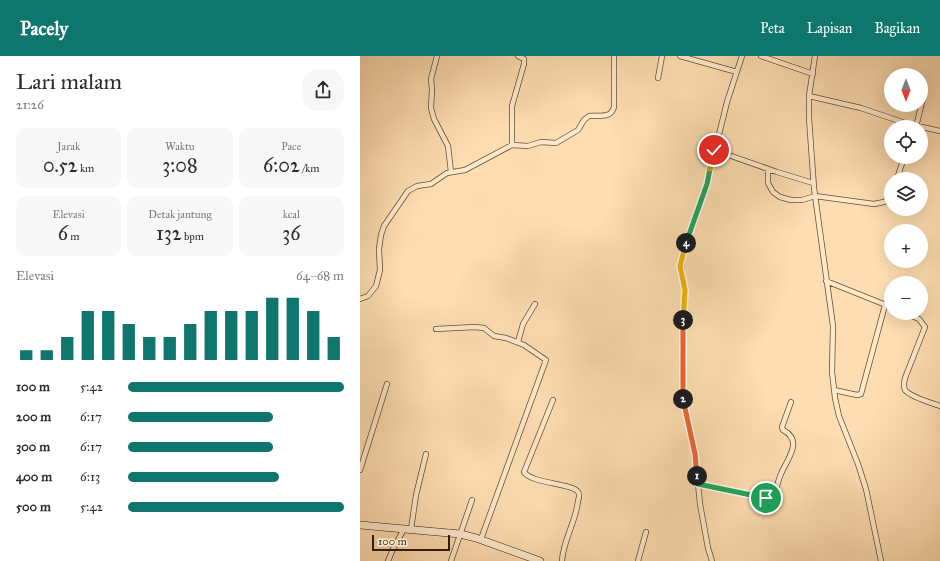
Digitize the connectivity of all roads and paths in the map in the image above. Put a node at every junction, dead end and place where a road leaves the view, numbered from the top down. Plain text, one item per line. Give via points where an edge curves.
1 (437, 56) edge
2 (518, 56) edge
3 (614, 56) edge
4 (662, 56) edge
5 (680, 56) edge
6 (742, 56) edge
7 (761, 56) edge
8 (815, 56) edge
9 (775, 58) edge
10 (737, 72) junction
11 (813, 74) junction
12 (658, 78) dead end
13 (810, 96) junction
14 (898, 120) edge
15 (928, 128) edge
16 (940, 131) edge
17 (512, 145) junction
18 (714, 150) junction
19 (768, 169) junction
20 (451, 172) junction
21 (814, 183) junction
22 (815, 196) junction
23 (884, 202) edge
24 (826, 281) junction
25 (360, 299) edge
26 (535, 304) dead end
27 (884, 305) edge
28 (884, 309) edge
29 (920, 320) edge
30 (436, 329) dead end
31 (518, 342) junction
32 (387, 384) dead end
33 (834, 390) junction
34 (553, 400) dead end
35 (791, 402) dead end
36 (940, 406) edge
37 (426, 454) dead end
38 (360, 470) edge
39 (698, 484) junction
40 (472, 500) dead end
41 (360, 525) edge
42 (408, 529) junction
43 (646, 532) dead end
44 (460, 534) junction
45 (481, 539) junction
46 (388, 561) edge
47 (451, 561) edge
48 (540, 561) edge
49 (562, 561) edge
50 (638, 561) edge
51 (712, 561) edge
52 (881, 561) edge

1 - 20 street via 431,78 431,108 448,146
2 - 17 street via 524,59 524,64 512,106
3 - 17 street via 614,107 611,114 589,116 578,130 556,143
4 - 12 street
5 - 10 street
6 - 10 street
7 - 9 street
8 - 11 street
9 - 11 street
10 - 18 street
11 - 13 street
13 - 14 street
13 - 21 street via 809,118
15 - 16 street
17 - 20 street via 465,170
18 - 19 street
18 - 39 street via 707,184 684,247 680,266 685,290 682,392 695,454
19 - 21 street
19 - 22 street via 768,183 773,192 780,197 802,200
20 - 25 street via 431,184 408,191 384,226 379,243 380,270 376,286 368,296
21 - 22 street
22 - 23 street via 874,204
22 - 24 street
24 - 27 street
24 - 33 street via 833,326
26 - 31 street via 523,324
28 - 33 street via 861,394
29 - 36 street via 924,327 905,378 905,390
30 - 31 street via 480,327 494,336
31 - 45 street via 546,360
32 - 38 street
33 - 52 street via 839,416 866,489
34 - 49 street via 524,472 527,476 578,491 577,509
35 - 39 street via 782,427 793,438 792,447 773,499
37 - 42 street
39 - 51 street
40 - 44 street
41 - 42 street
42 - 44 street
42 - 46 street via 393,549
43 - 50 street
44 - 45 street
44 - 47 street
45 - 48 street

